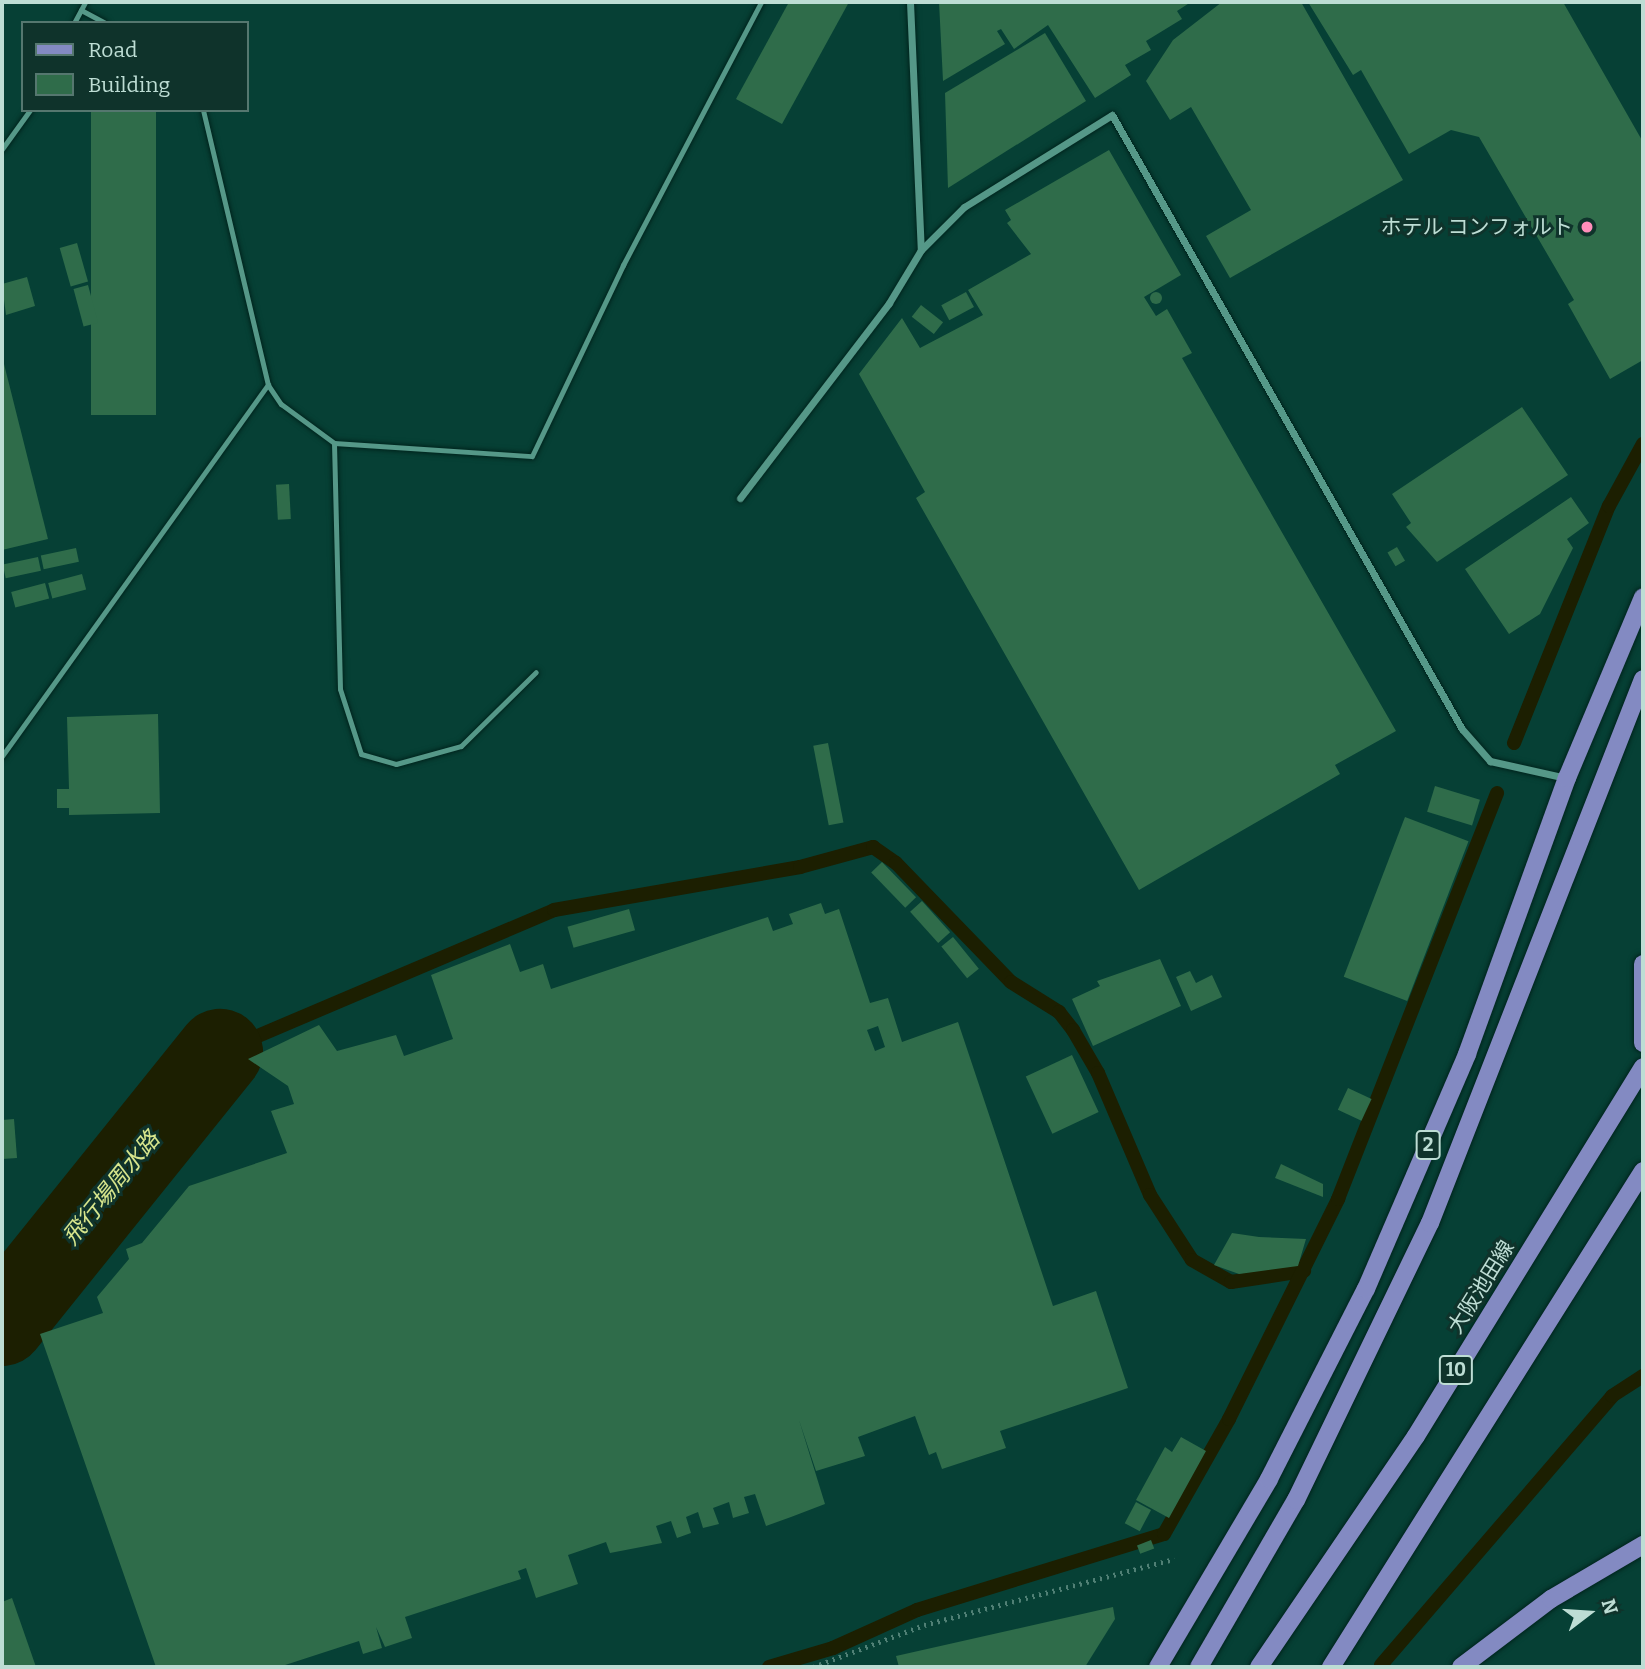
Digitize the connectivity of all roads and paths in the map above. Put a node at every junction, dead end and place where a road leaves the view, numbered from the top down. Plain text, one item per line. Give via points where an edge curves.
1 (85, 2) edge
2 (761, 2) edge
3 (910, 2) edge
4 (80, 9) junction
5 (75, 21) edge
6 (101, 21) edge
7 (29, 112) edge
8 (203, 112) edge
9 (2, 149) edge
10 (921, 250) junction
11 (268, 385) junction
12 (334, 443) junction
13 (740, 498) dead end
14 (1643, 597) edge
15 (536, 672) dead end
16 (1643, 679) edge
17 (2, 756) edge
18 (1567, 778) junction
19 (1643, 969) edge
20 (1643, 1043) edge
21 (1643, 1067) edge
22 (1643, 1171) edge
23 (1643, 1545) edge
24 (1174, 1559) dead end
25 (813, 1667) edge
26 (1158, 1667) edge
27 (1199, 1667) edge
28 (1259, 1667) edge
29 (1331, 1667) edge
30 (1461, 1667) edge

1 - 4 lane
2 - 12 lane via 624,265 532,456
3 - 10 street via 914,189
4 - 5 lane
4 - 6 lane
7 - 9 lane
8 - 11 lane
10 - 13 street via 889,303
10 - 18 street via 964,207 1112,115 1462,729 1490,761
11 - 12 lane via 297,419
11 - 17 lane
12 - 15 lane via 340,689 361,754 396,764 461,746
14 - 18 main road, 2
16 - 27 main road, 2 via 1430,1223 1296,1500
18 - 26 main road, 2 via 1472,1041 1361,1300 1269,1479
19 - 20 main road
21 - 28 main road, 大阪池田線 / 10 via 1416,1436
22 - 29 main road, 10
23 - 30 main road via 1551,1599
24 - 25 path via 924,1625

